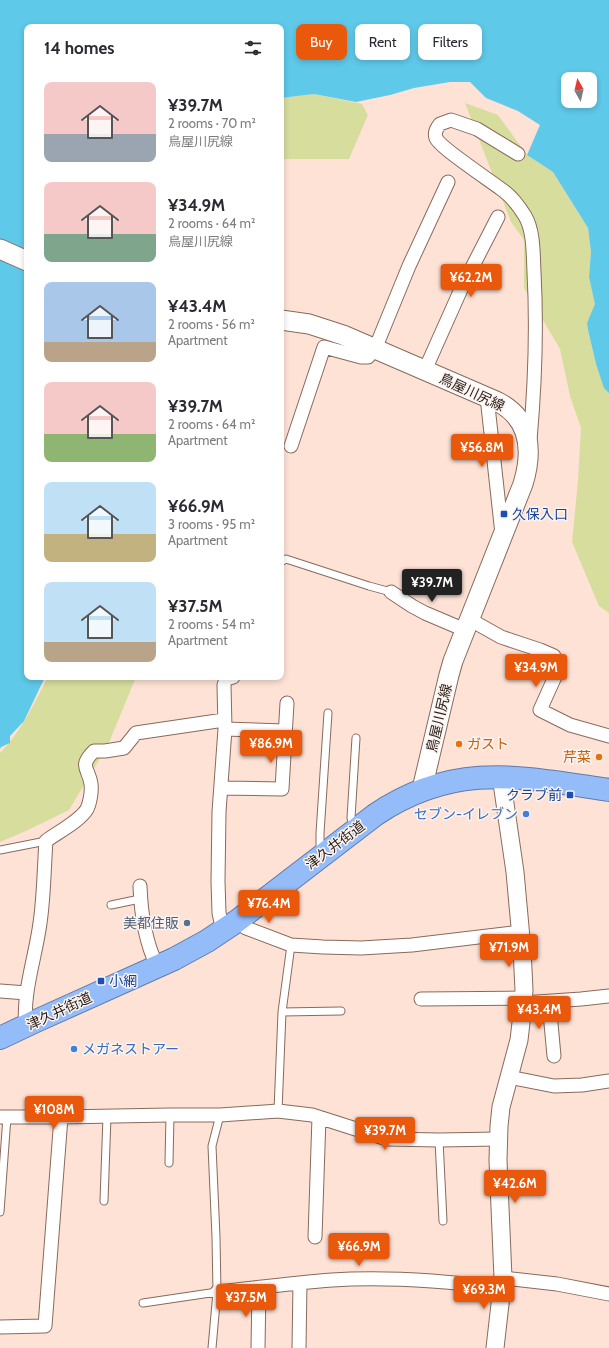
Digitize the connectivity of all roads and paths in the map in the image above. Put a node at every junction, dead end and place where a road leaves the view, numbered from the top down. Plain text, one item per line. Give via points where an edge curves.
1 (518, 154) dead end
2 (448, 182) dead end
3 (498, 217) dead end
4 (0, 250) edge
5 (24, 260) edge
6 (284, 320) edge
7 (375, 349) junction
8 (425, 370) junction
9 (487, 397) junction
10 (291, 446) dead end
11 (529, 453) junction
12 (502, 537) junction
13 (284, 560) edge
14 (391, 592) joint
15 (467, 624) junction
16 (226, 680) edge
17 (287, 703) dead end
18 (328, 713) dead end
19 (225, 724) junction
20 (285, 731) junction
21 (609, 736) edge
22 (356, 738) dead end
23 (501, 776) junction
24 (221, 788) junction
25 (422, 789) junction
26 (609, 790) edge
27 (354, 830) junction
28 (46, 841) junction
29 (0, 850) edge
30 (324, 854) junction
31 (140, 893) joint
32 (111, 905) dead end
33 (230, 926) junction
34 (521, 932) junction
35 (291, 945) junction
36 (158, 966) junction
37 (0, 991) edge
38 (28, 993) junction
39 (609, 996) edge
40 (421, 998) dead end
41 (523, 1000) junction
42 (549, 1002) junction
43 (341, 1011) dead end
44 (282, 1012) junction
45 (26, 1026) junction
46 (0, 1038) edge
47 (554, 1056) dead end
48 (509, 1077) junction
49 (609, 1081) edge
50 (278, 1111) junction
51 (170, 1115) junction
52 (220, 1115) junction
53 (107, 1116) junction
54 (3, 1117) edge
55 (61, 1117) junction
56 (319, 1117) junction
57 (498, 1139) junction
58 (439, 1140) junction
59 (169, 1163) dead end
60 (104, 1201) dead end
61 (0, 1212) edge
62 (443, 1221) dead end
63 (315, 1237) dead end
64 (300, 1283) junction
65 (502, 1283) junction
66 (259, 1288) junction
67 (217, 1292) junction
68 (609, 1294) edge
69 (143, 1303) dead end
70 (0, 1327) edge
71 (212, 1348) edge
72 (258, 1348) edge
73 (299, 1348) edge
74 (494, 1348) edge

1 - 11 street via 478,129 451,120 440,124 436,131 436,138 446,148 507,193 526,217 530,229 536,305
2 - 7 street via 409,266
3 - 8 street via 462,287
4 - 5 main road
6 - 7 main road, 鳥屋川尻線 via 323,328
7 - 8 main road, 鳥屋川尻線
7 - 10 street via 368,357 361,357 324,347
8 - 9 main road, 鳥屋川尻線
9 - 11 main road, 鳥屋川尻線 via 507,407 517,417 526,433
9 - 12 street
11 - 12 main road, 鳥屋川尻線 via 522,489
12 - 15 main road, 鳥屋川尻線
13 - 14 lane
14 - 15 street via 424,613
15 - 21 street via 554,656 558,670 540,710 570,725
15 - 25 main road, 鳥屋川尻線 via 449,675
16 - 19 street
17 - 20 street
18 - 30 lane via 320,833 320,846
19 - 20 street
19 - 24 street
19 - 28 street via 136,733 124,748 94,751 87,758 85,765 91,784 87,808 78,818
20 - 24 street via 282,789
22 - 27 lane via 351,818
23 - 25 highway, 津久井街道 via 460,780
23 - 26 highway, 津久井街道
23 - 34 street
24 - 33 street via 219,913
25 - 27 highway, 津久井街道 via 390,805
27 - 30 highway, 津久井街道
28 - 29 lane
28 - 38 street via 40,923
30 - 33 highway, 津久井街道
31 - 32 lane
31 - 36 street via 145,934
33 - 35 street via 246,928
33 - 36 highway, 津久井街道 via 190,951
34 - 35 street via 388,946 323,948
34 - 41 street
35 - 44 lane
36 - 45 highway, 津久井街道
37 - 38 street
38 - 45 street
39 - 42 street
40 - 41 street
41 - 42 street
41 - 48 street via 519,1040
42 - 47 street
43 - 44 lane
44 - 50 lane
45 - 46 highway, 津久井街道
48 - 49 street via 554,1086
48 - 57 street via 500,1112
50 - 52 street
50 - 56 street
51 - 52 street
51 - 53 street
51 - 59 lane
52 - 67 lane via 212,1146
53 - 55 street
53 - 60 lane
54 - 55 street
54 - 61 lane
55 - 70 street via 45,1326
56 - 58 street via 387,1139
56 - 63 street
57 - 58 street
57 - 65 street
58 - 62 lane
64 - 65 street via 393,1279
64 - 66 street
64 - 73 street
65 - 68 street via 557,1284
65 - 74 street
66 - 67 street
66 - 72 street
67 - 69 lane
67 - 71 lane

